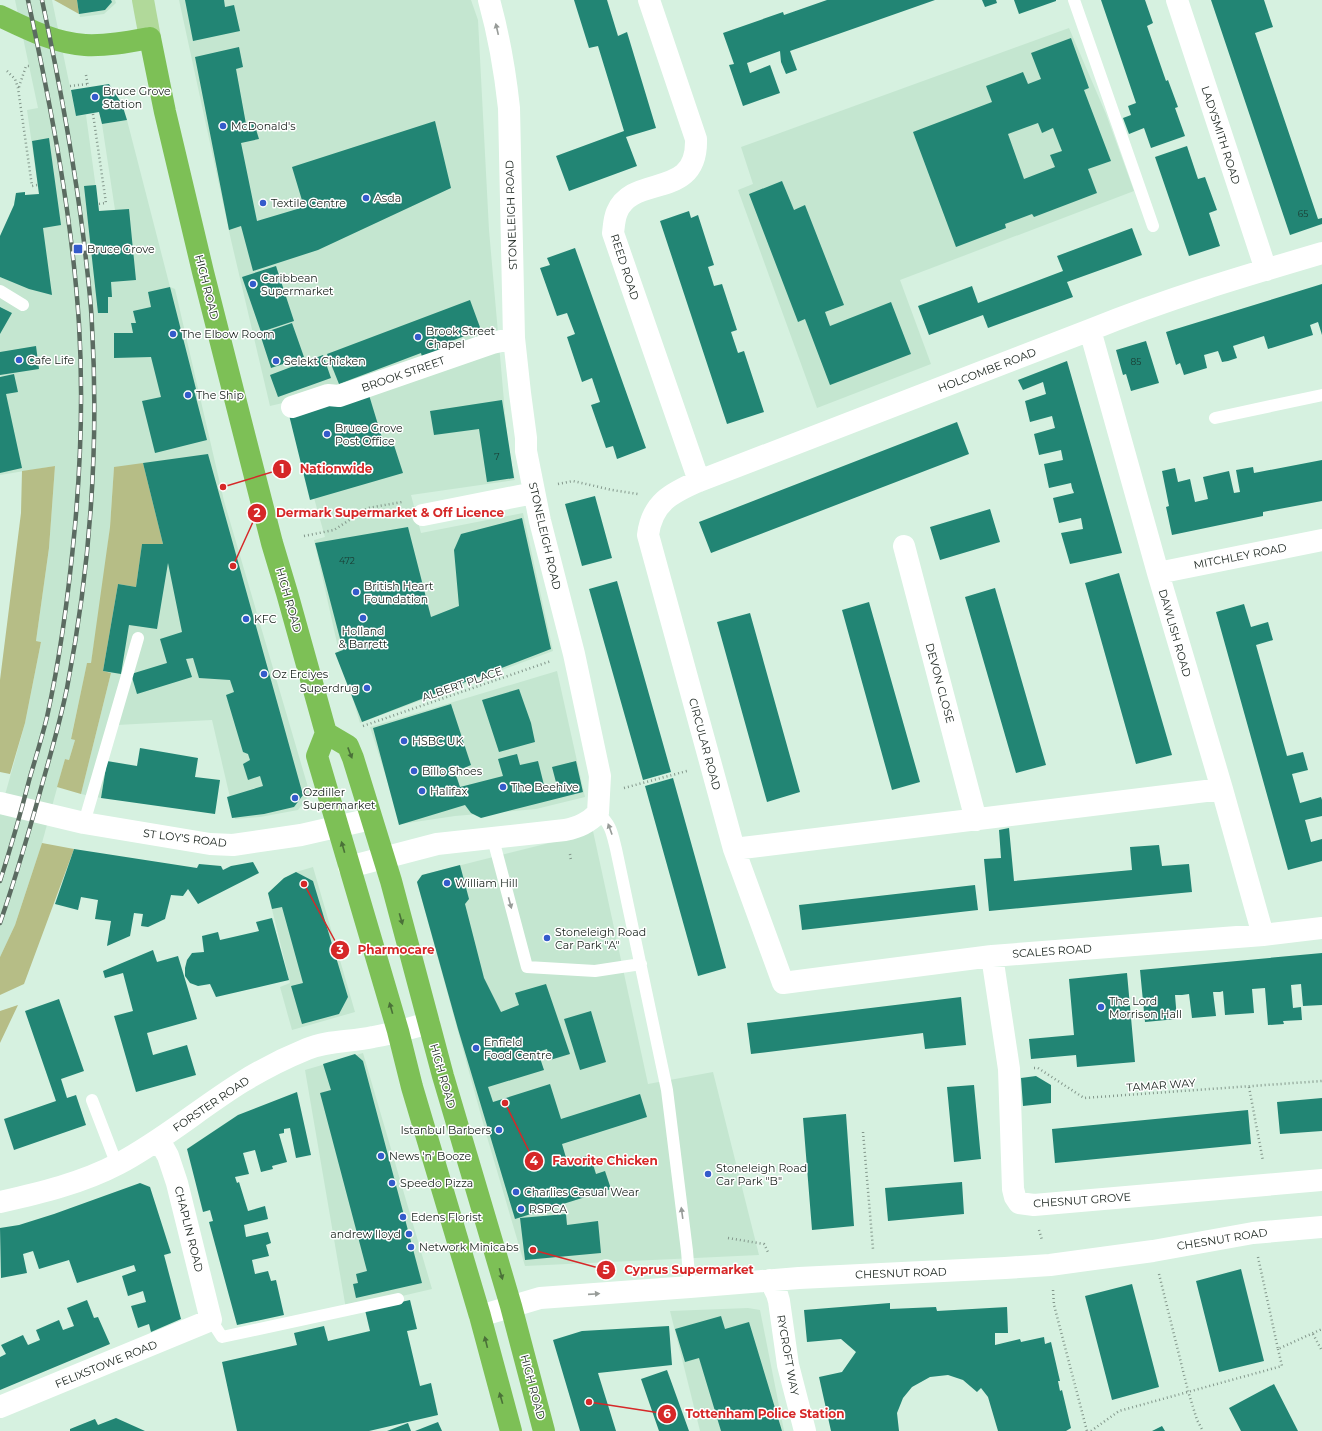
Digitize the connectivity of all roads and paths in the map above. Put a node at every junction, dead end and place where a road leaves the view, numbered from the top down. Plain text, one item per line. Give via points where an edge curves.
1 (143, 0) edge
2 (489, 0) edge
3 (649, 0) edge
4 (1074, 0) edge
5 (1177, 0) edge
6 (1, 18) edge
7 (150, 38) junction
8 (29, 66) dead end
9 (7, 71) dead end
10 (86, 75) dead end
11 (70, 86) dead end
12 (18, 88) junction
13 (92, 114) dead end
14 (37, 185) dead end
15 (98, 204) dead end
16 (1153, 226) dead end
17 (1322, 253) edge
18 (1266, 270) junction
19 (0, 291) edge
20 (23, 305) dead end
21 (1090, 330) junction
22 (514, 338) junction
23 (1322, 395) edge
24 (292, 407) dead end
25 (1215, 418) dead end
26 (699, 481) junction
27 (534, 493) junction
28 (651, 500) junction
29 (423, 515) joint
30 (304, 536) dead end
31 (1322, 540) edge
32 (904, 546) dead end
33 (1158, 573) junction
34 (138, 638) dead end
35 (574, 654) junction
36 (362, 726) dead end
37 (326, 733) junction
38 (711, 765) junction
39 (1222, 789) junction
40 (619, 790) dead end
41 (0, 802) edge
42 (598, 813) junction
43 (371, 819) junction
44 (976, 820) junction
45 (84, 824) junction
46 (338, 826) junction
47 (493, 838) junction
48 (734, 849) junction
49 (570, 856) dead end
50 (384, 858) junction
51 (571, 861) dead end
52 (349, 867) junction
53 (1322, 928) edge
54 (1263, 935) junction
55 (992, 956) junction
56 (641, 964) junction
57 (783, 983) joint
58 (429, 1023) junction
59 (398, 1031) junction
60 (1009, 1069) junction
61 (1322, 1081) edge
62 (1249, 1087) junction
63 (92, 1100) dead end
64 (863, 1132) dead end
65 (159, 1140) junction
66 (117, 1165) junction
67 (1322, 1180) edge
68 (1267, 1184) junction
69 (0, 1202) edge
70 (1322, 1227) edge
71 (1253, 1233) junction
72 (728, 1238) dead end
73 (1153, 1251) junction
74 (1050, 1265) junction
75 (875, 1274) junction
76 (799, 1278) junction
77 (770, 1280) junction
78 (690, 1287) junction
79 (398, 1298) dead end
80 (511, 1306) junction
81 (480, 1316) junction
82 (211, 1320) junction
83 (1322, 1329) edge
84 (1313, 1334) junction
85 (1278, 1349) junction
86 (1322, 1352) edge
87 (1188, 1391) junction
88 (0, 1407) edge
89 (511, 1431) edge
90 (544, 1431) edge
91 (805, 1431) edge
92 (1087, 1431) edge
93 (1091, 1431) edge
94 (1203, 1431) edge

1 - 7 main road, HIGH ROAD
22 -> 2 street, STONELEIGH ROAD via 509,108 503,59
3 - 26 street, REED ROAD via 696,140 696,149 694,160 679,178 640,191 624,202 617,211 613,233
4 - 16 lane
5 - 18 street, LADYSMITH ROAD
6 - 7 highway via 68,42 106,44
7 - 37 highway, HIGH ROAD via 198,250 241,422
8 - 12 path via 26,66
9 - 12 path via 15,79
10 - 11 path via 88,86
12 - 14 path via 32,186
13 - 15 path via 106,203
17 - 18 street, HOLCOMBE ROAD
18 - 21 street, HOLCOMBE ROAD via 1133,312
19 - 20 lane
21 - 26 street, HOLCOMBE ROAD
21 - 33 street, DAWLISH ROAD
22 - 24 street, BROOK STREET via 492,343 339,396 328,395
22 - 27 street, STONELEIGH ROAD via 526,451
23 - 25 lane
26 - 28 street, HOLCOMBE ROAD via 670,495
27 - 28 path via 555,484 573,481
27 - 29 street
27 - 35 street, STONELEIGH ROAD
28 - 38 street, CIRCULAR ROAD via 654,513 648,535
29 - 30 path via 408,501 368,508 334,530
31 - 33 street, MITCHLEY ROAD
32 - 44 street, DEVON CLOSE
33 - 39 street, DAWLISH ROAD
34 - 45 lane
35 - 36 path, ALBERT PLACE
35 - 42 street, STONELEIGH ROAD via 600,776
37 -> 43 highway, HIGH ROAD via 348,746
37 - 46 highway via 317,756
38 - 40 path
38 - 48 street, CIRCULAR ROAD
39 - 44 street
39 - 54 street, DAWLISH ROAD
41 - 45 street, ST LOY'S ROAD
42 - 47 street via 578,828
56 -> 42 lane via 610,827
43 - 46 street, ST LOY'S ROAD
43 - 50 highway, HIGH ROAD
44 - 48 street
45 - 46 street, ST LOY'S ROAD via 210,844 234,845 301,835
52 -> 46 highway
47 - 50 street via 436,844
47 -> 56 lane via 527,966 595,971
48 - 57 street, CIRCULAR ROAD
49 - 51 path
50 - 52 street
50 -> 58 highway, HIGH ROAD
59 -> 52 highway
53 - 54 street, SCALES ROAD
54 - 55 street, SCALES ROAD
55 - 57 street, SCALES ROAD
55 - 60 street, CHESNUT GROVE
78 -> 56 lane via 667,1090
58 - 59 street, FORSTER ROAD
58 -> 80 highway, HIGH ROAD
59 - 65 street, FORSTER ROAD via 373,1037 334,1041 278,1062 242,1082
59 - 81 highway via 412,1087
60 - 62 path, TAMAR WAY via 1038,1068 1084,1098
60 - 68 street, CHESNUT GROVE via 1013,1189 1019,1203 1034,1205
61 - 62 path, TAMAR WAY
62 - 68 path
63 - 66 lane
64 - 75 path
65 - 66 street, FORSTER ROAD
65 - 82 street, CHAPLIN ROAD via 177,1182
66 - 69 street, FORSTER ROAD via 37,1194
67 - 68 street, CHESNUT GROVE
70 - 71 street, CHESNUT ROAD
71 - 73 street, CHESNUT ROAD
71 - 85 path
72 - 76 path via 764,1244 768,1254 785,1259
73 - 74 street, CHESNUT ROAD
73 - 87 path
74 - 75 street, CHESNUT ROAD
74 - 92 path via 1054,1305
75 - 76 street, CHESNUT ROAD
76 - 77 street, CHESNUT ROAD
77 - 78 street, CHESNUT ROAD
77 - 91 street, RYCROFT WAY via 779,1301 788,1365
80 -> 78 street, CHESNUT ROAD via 540,1298
79 - 82 lane via 222,1337
80 - 81 street, CHESNUT ROAD
80 - 90 highway, HIGH ROAD
89 -> 81 highway
82 - 88 street, FELIXSTOWE ROAD
83 - 84 path
84 - 85 path
84 - 86 path
85 - 87 path via 1282,1366
87 - 93 path via 1119,1411
87 - 94 path

